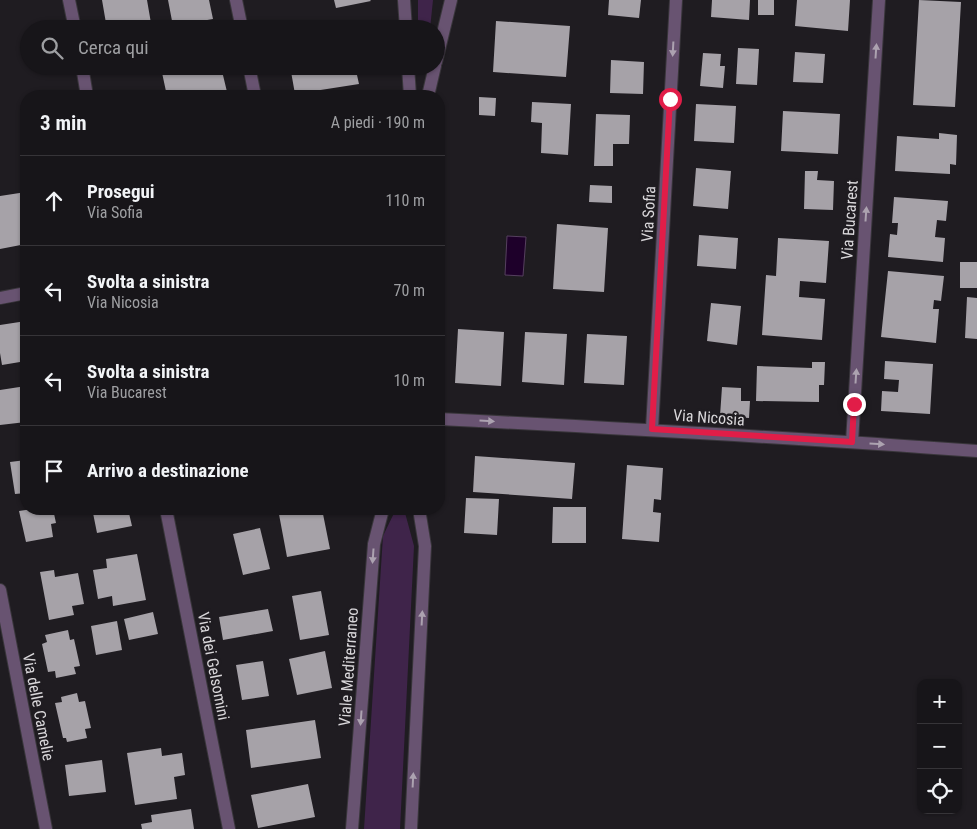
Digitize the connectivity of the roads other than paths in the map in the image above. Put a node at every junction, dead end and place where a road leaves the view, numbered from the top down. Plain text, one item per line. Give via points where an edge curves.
1 (69, 0) edge
2 (236, 0) edge
3 (404, 0) edge
4 (451, 0) edge
5 (676, 0) edge
6 (880, 0) edge
7 (73, 20) edge
8 (240, 20) edge
9 (405, 20) edge
10 (445, 25) edge
11 (84, 75) edge
12 (251, 75) edge
13 (409, 75) edge
14 (433, 75) edge
15 (86, 90) edge
16 (254, 90) edge
17 (410, 90) edge
18 (429, 90) edge
19 (20, 294) edge
20 (0, 298) edge
21 (445, 419) edge
22 (652, 429) junction
23 (852, 442) junction
24 (977, 452) edge
25 (167, 515) edge
26 (381, 515) edge
27 (421, 515) edge
28 (0, 590) edge
29 (46, 829) edge
30 (229, 829) edge
31 (352, 829) edge
32 (410, 829) edge

1 - 7 street
2 - 8 street
3 - 9 street
4 - 10 street
5 -> 22 street, Via Sofia
23 -> 6 street, Via Bucarest
11 - 15 street
12 - 16 street
13 - 17 street
14 - 18 street
19 - 20 street
21 -> 22 street, Via Nicosia
22 - 23 street, Via Nicosia
23 -> 24 street, Via Nicosia
25 - 30 street, Via dei Gelsomini
26 -> 31 street, Viale Mediterraneo via 374,544
32 -> 27 street via 425,546
28 - 29 street, Via delle Camelie

